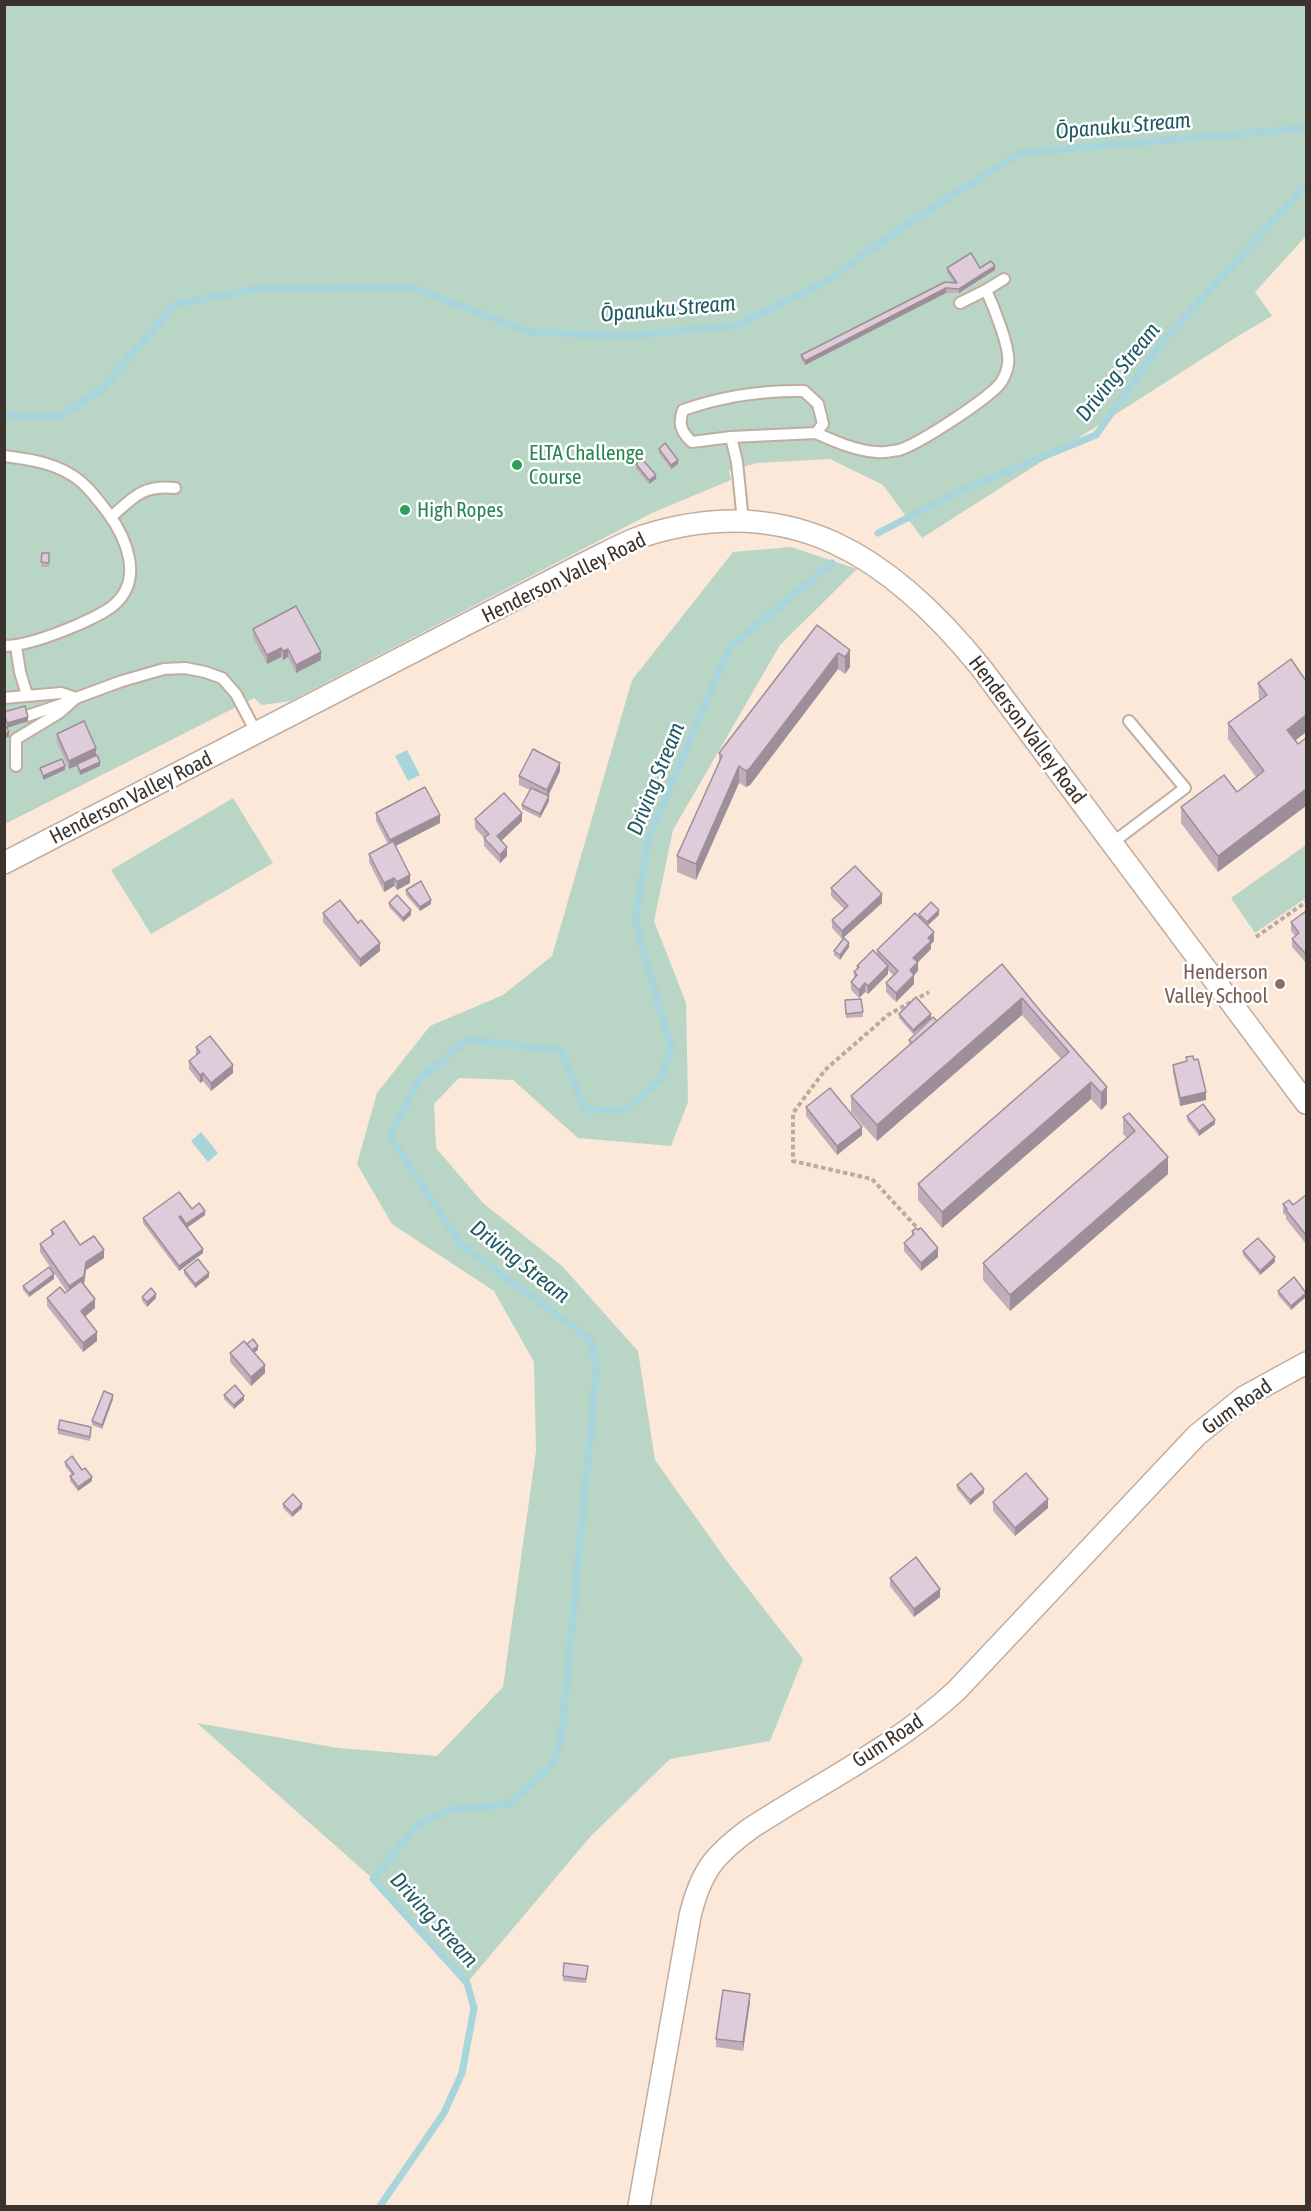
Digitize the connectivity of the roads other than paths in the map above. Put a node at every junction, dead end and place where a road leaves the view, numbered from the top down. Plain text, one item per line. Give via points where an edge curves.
1 (1004, 279) dead end
2 (986, 290) junction
3 (960, 303) dead end
4 (816, 433) junction
5 (731, 437) junction
6 (4, 456) edge
7 (175, 488) dead end
8 (111, 518) junction
9 (743, 521) junction
10 (4, 646) edge
11 (16, 646) junction
12 (27, 695) junction
13 (4, 698) edge
14 (76, 698) junction
15 (27, 716) edge
16 (1129, 721) dead end
17 (256, 734) junction
18 (16, 766) dead end
19 (1112, 843) junction
20 (4, 863) edge
21 (1306, 1103) edge
22 (1306, 1363) edge
23 (639, 2206) edge

1 - 2 lane
2 - 3 lane
2 - 4 lane via 1009,362 1006,374 989,393 935,432 899,450 876,452
4 - 5 lane
4 - 5 lane via 823,424 818,405 804,392 773,390 735,395 683,410 680,427 692,442
5 - 9 lane
6 - 8 lane via 42,462 72,474
7 - 8 lane via 157,487 137,494
8 - 11 lane via 124,539 130,562 122,596 106,611 85,622
9 - 17 street, Henderson Valley Road via 642,537
9 - 19 street, Henderson Valley Road via 769,522 827,540 889,574 915,596 982,669
10 - 11 lane
11 - 12 lane
12 - 13 lane
12 - 14 lane via 61,693
14 - 15 lane
14 - 17 lane via 164,669 185,668 222,678 236,694
14 - 18 lane via 16,739
16 - 19 lane via 1185,788
17 - 20 street, Henderson Valley Road
19 - 21 street, Henderson Valley Road
22 - 23 street, Gum Road via 1244,1397 1197,1435 929,1716 751,1828 713,1861 703,1876 690,1916

